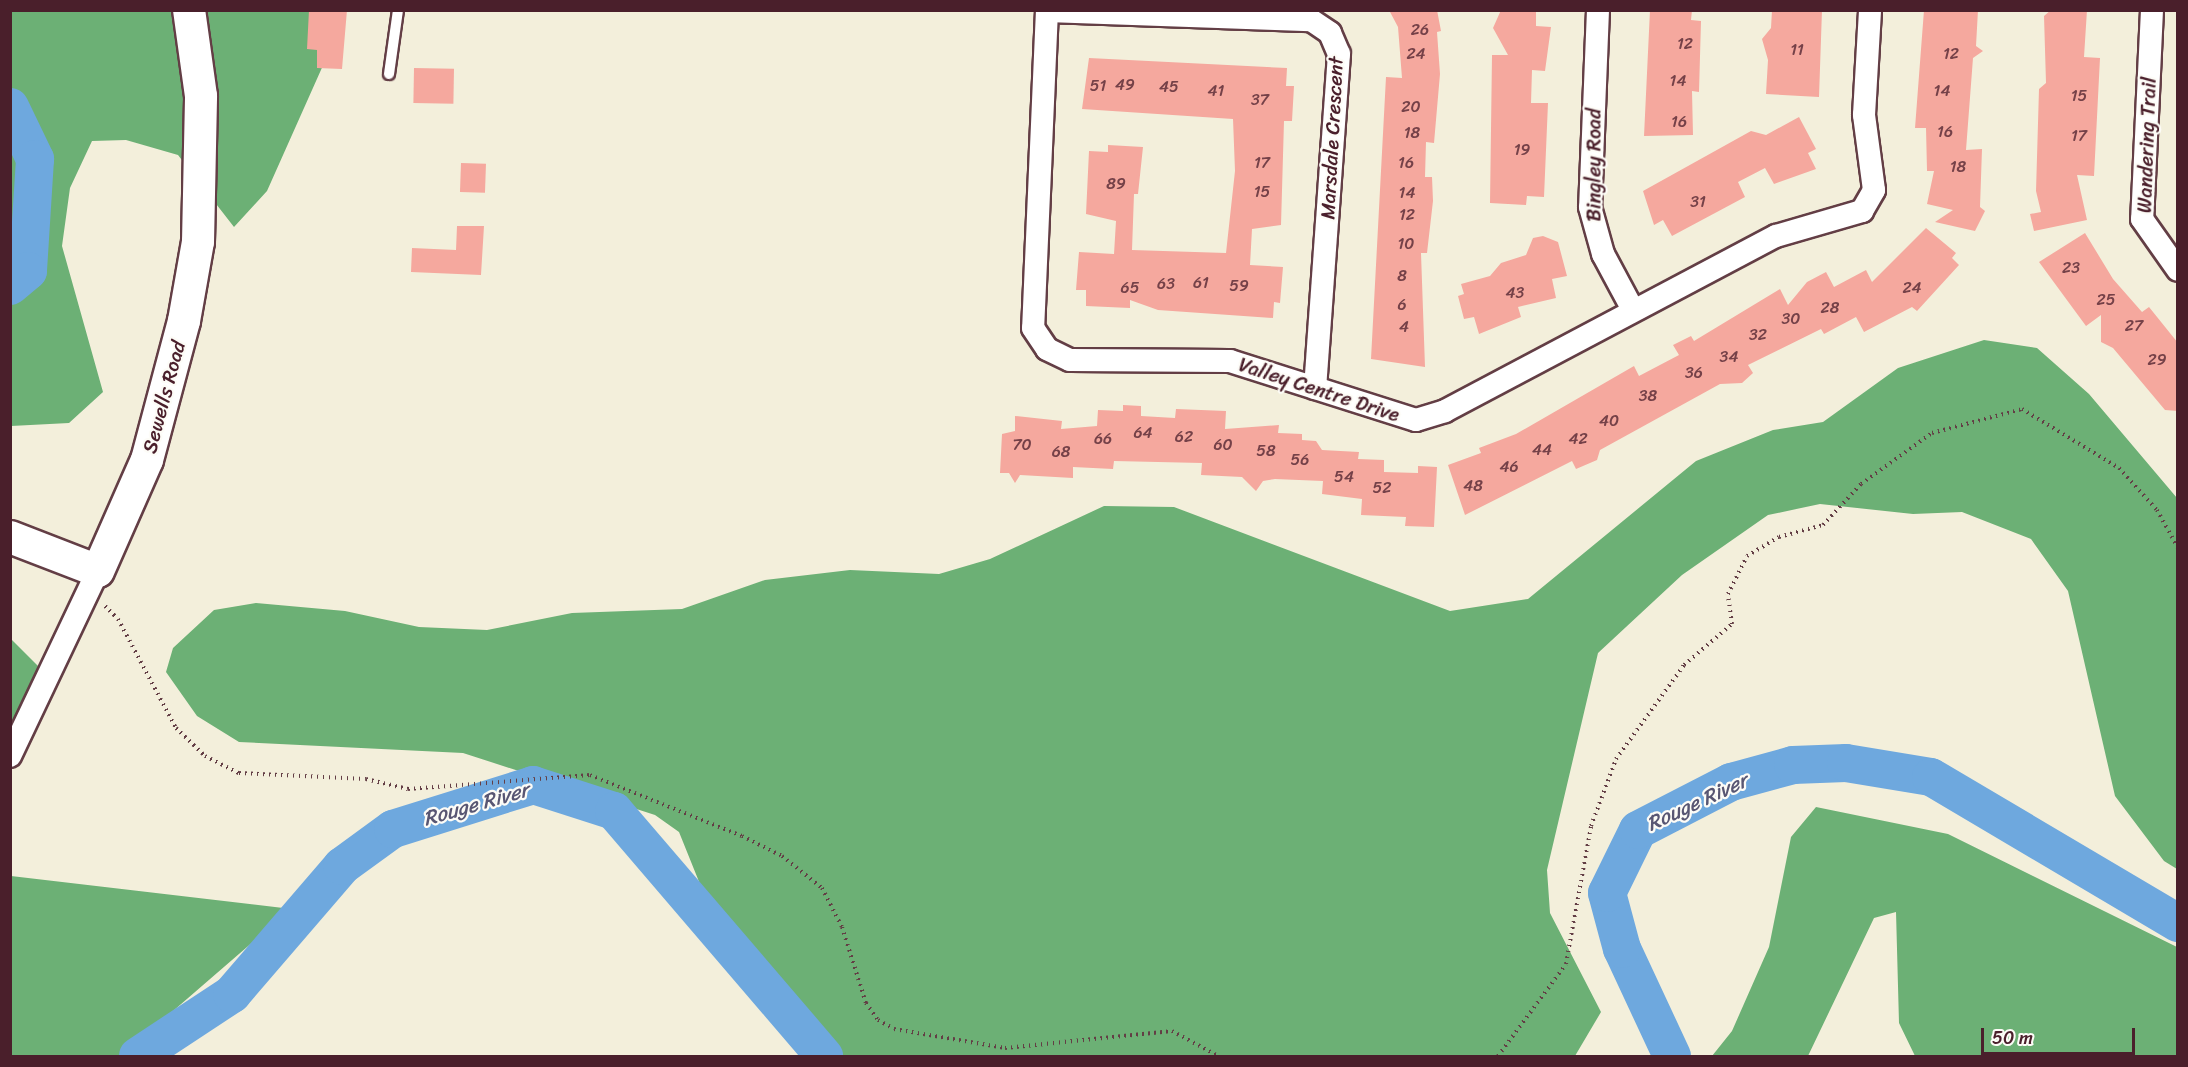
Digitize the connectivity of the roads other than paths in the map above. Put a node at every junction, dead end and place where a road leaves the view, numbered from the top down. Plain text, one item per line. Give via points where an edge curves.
1 (189, 10) edge
2 (398, 10) edge
3 (1598, 10) edge
4 (1870, 10) edge
5 (2152, 10) edge
6 (1047, 11) edge
7 (390, 74) dead end
8 (2178, 270) edge
9 (1633, 310) junction
10 (1315, 388) junction
11 (10, 537) edge
12 (94, 581) junction
13 (10, 756) edge

1 - 12 street, Sewells Road via 201,96 198,242 184,321 147,460
2 - 7 lane
3 - 9 street, Bingley Road via 1590,207 1603,254
4 - 9 street, Valley Centre Drive via 1864,115 1874,190 1867,206 1853,216 1776,236
5 - 8 street, Wandering Trail via 2142,219
6 - 10 street, Valley Centre Drive via 1033,328 1037,337 1070,360 1230,361
6 - 10 street, Marsdale Crescent via 1311,20 1330,33 1339,54
9 - 10 street, Valley Centre Drive via 1432,417 1402,418
11 - 12 street
12 - 13 street, Sewells Road

